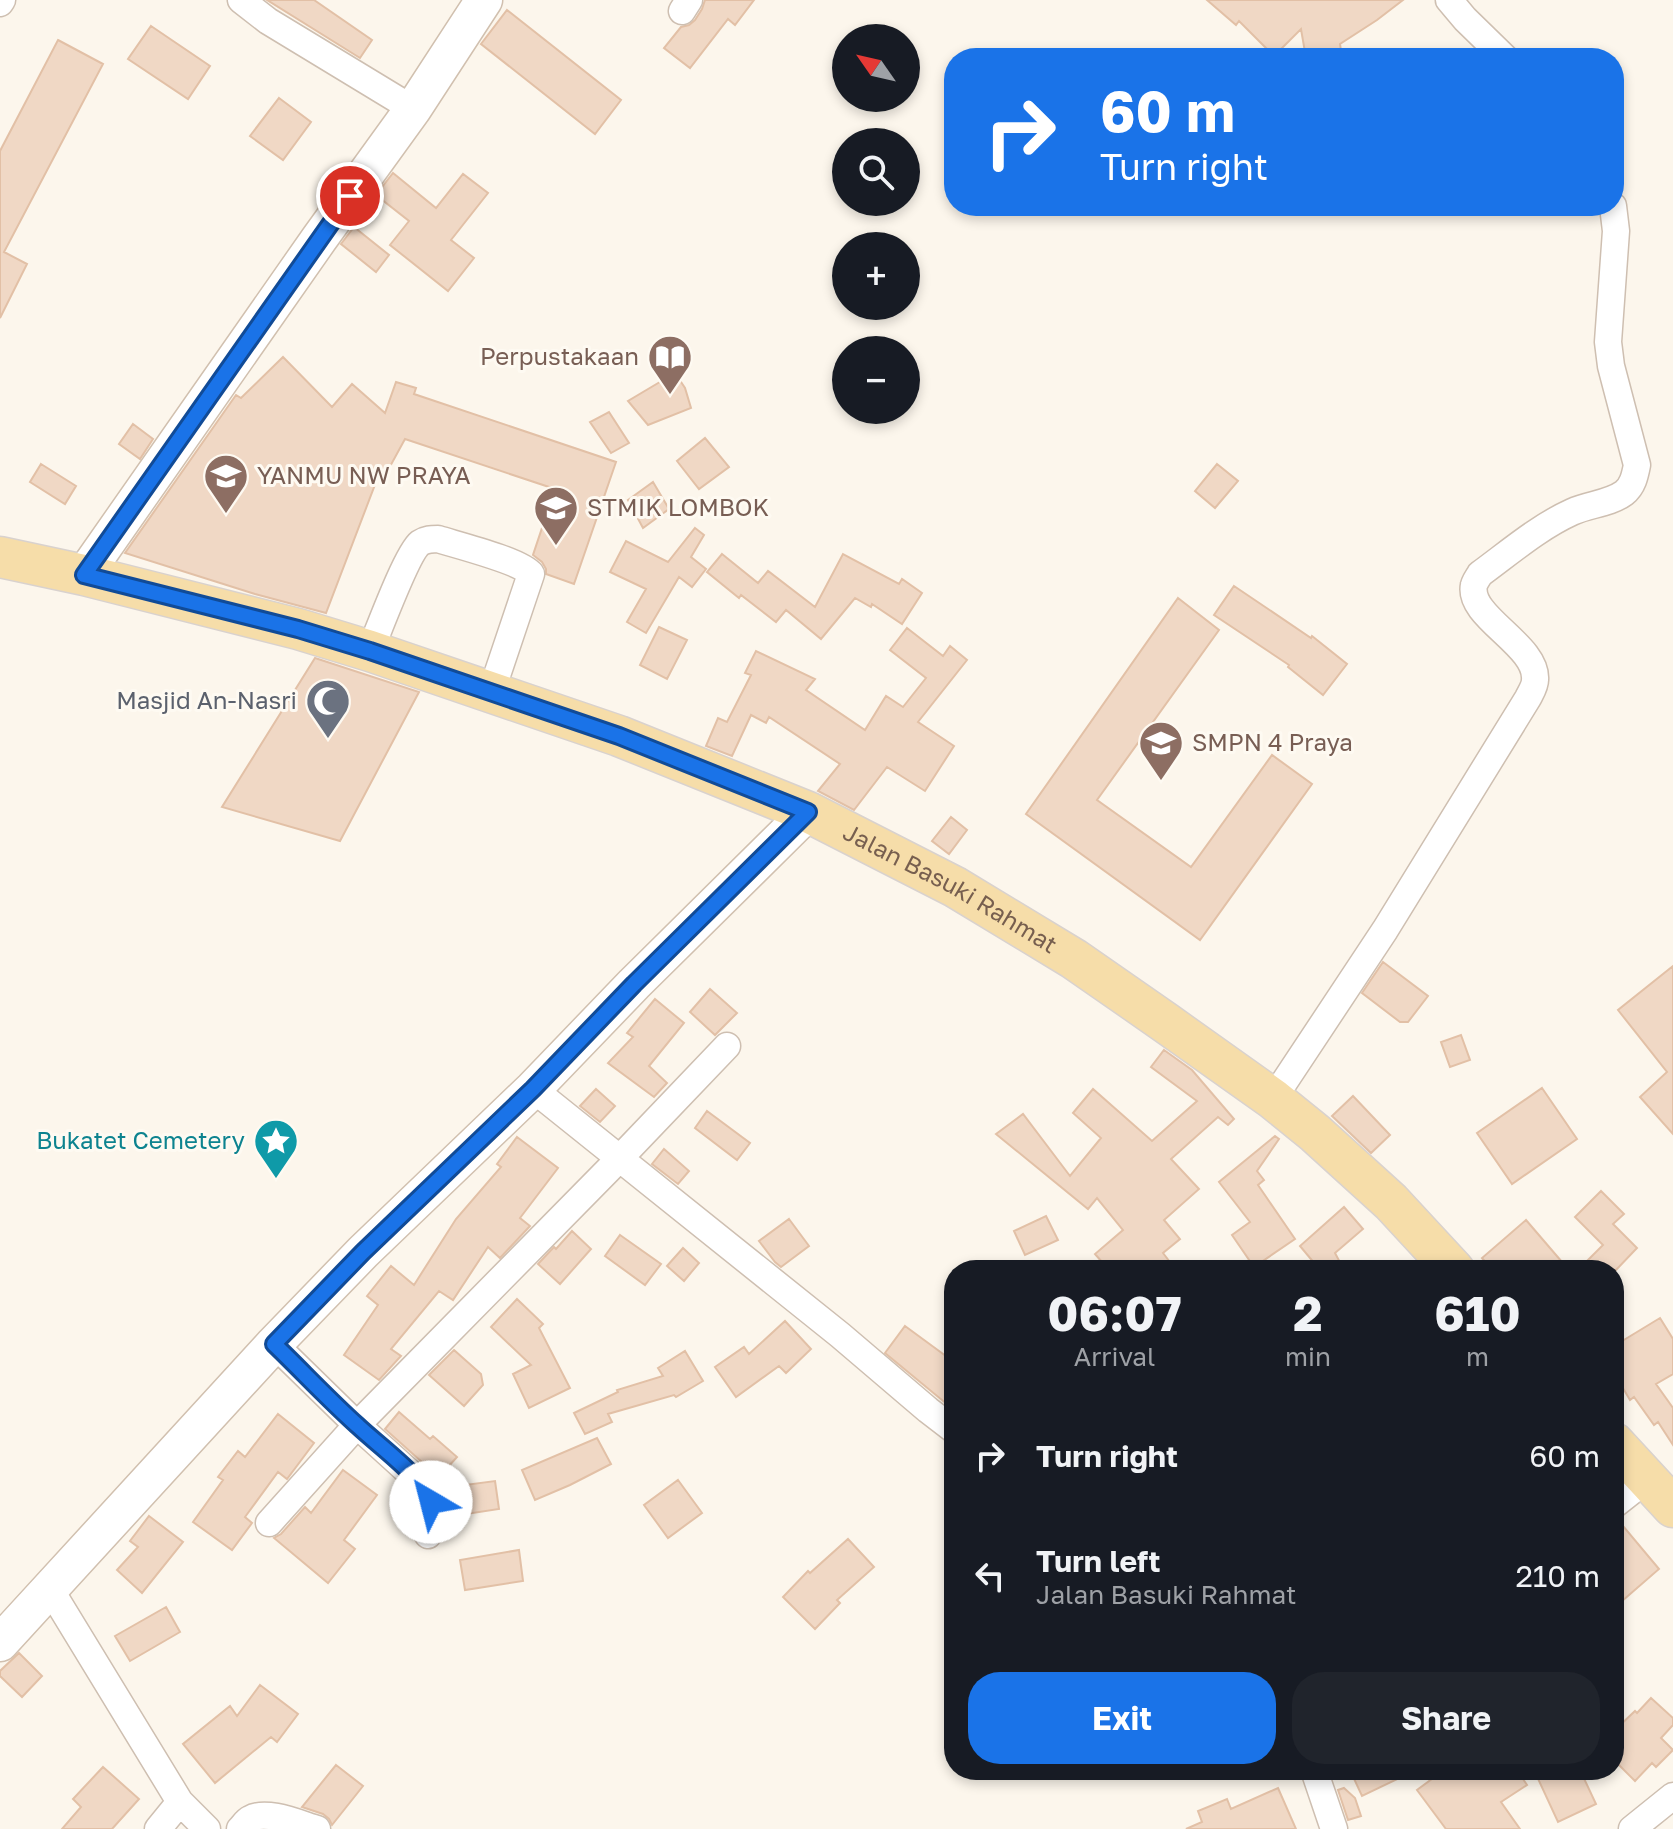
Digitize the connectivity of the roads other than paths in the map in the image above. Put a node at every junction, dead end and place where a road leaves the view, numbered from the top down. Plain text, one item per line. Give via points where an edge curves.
1 (241, 0) edge
2 (484, 0) edge
3 (1449, 0) edge
4 (1495, 48) edge
5 (413, 109) junction
6 (1614, 216) edge
7 (0, 557) edge
8 (84, 575) junction
9 (370, 651) junction
10 (491, 693) junction
11 (808, 812) junction
12 (727, 1046) dead end
13 (533, 1089) junction
14 (1273, 1099) junction
15 (620, 1158) junction
16 (1445, 1260) edge
17 (274, 1344) junction
18 (944, 1422) edge
19 (357, 1425) junction
20 (1624, 1454) edge
21 (1660, 1493) edge
22 (1624, 1502) edge
23 (269, 1523) dead end
24 (428, 1535) dead end
25 (50, 1589) junction
26 (0, 1643) edge
27 (1317, 1780) edge
28 (1673, 1796) edge
29 (180, 1802) junction
30 (158, 1829) edge
31 (207, 1829) edge
32 (240, 1829) edge
33 (317, 1829) edge
34 (1334, 1829) edge
35 (1632, 1829) edge

1 - 5 street
2 - 5 main road
3 - 4 street
5 - 8 main road
6 - 14 street via 1608,342 1637,465 1633,481 1625,492 1544,527 1480,574 1474,596 1480,608 1527,656 1535,682 1385,930
7 - 8 main road, Jalan Basuki Rahmat
8 - 9 main road, Jalan Basuki Rahmat
9 - 10 main road, Jalan Basuki Rahmat
9 - 10 street via 421,542 438,539 493,557 531,574
10 - 11 main road, Jalan Basuki Rahmat via 619,736
11 - 13 main road
11 - 14 main road, Jalan Basuki Rahmat via 955,887 1074,959
12 - 15 street
13 - 15 street
13 - 17 main road
14 - 16 main road, Jalan Basuki Rahmat via 1391,1202
15 - 18 street
15 - 19 street
17 - 19 street
17 - 25 main road
19 - 23 street
19 - 24 street via 425,1488 431,1502
20 - 21 main road
21 - 22 street
25 - 26 main road
25 - 29 street
27 - 34 street
28 - 35 street
29 - 30 street
29 - 31 street
32 - 33 street via 250,1819 265,1816

